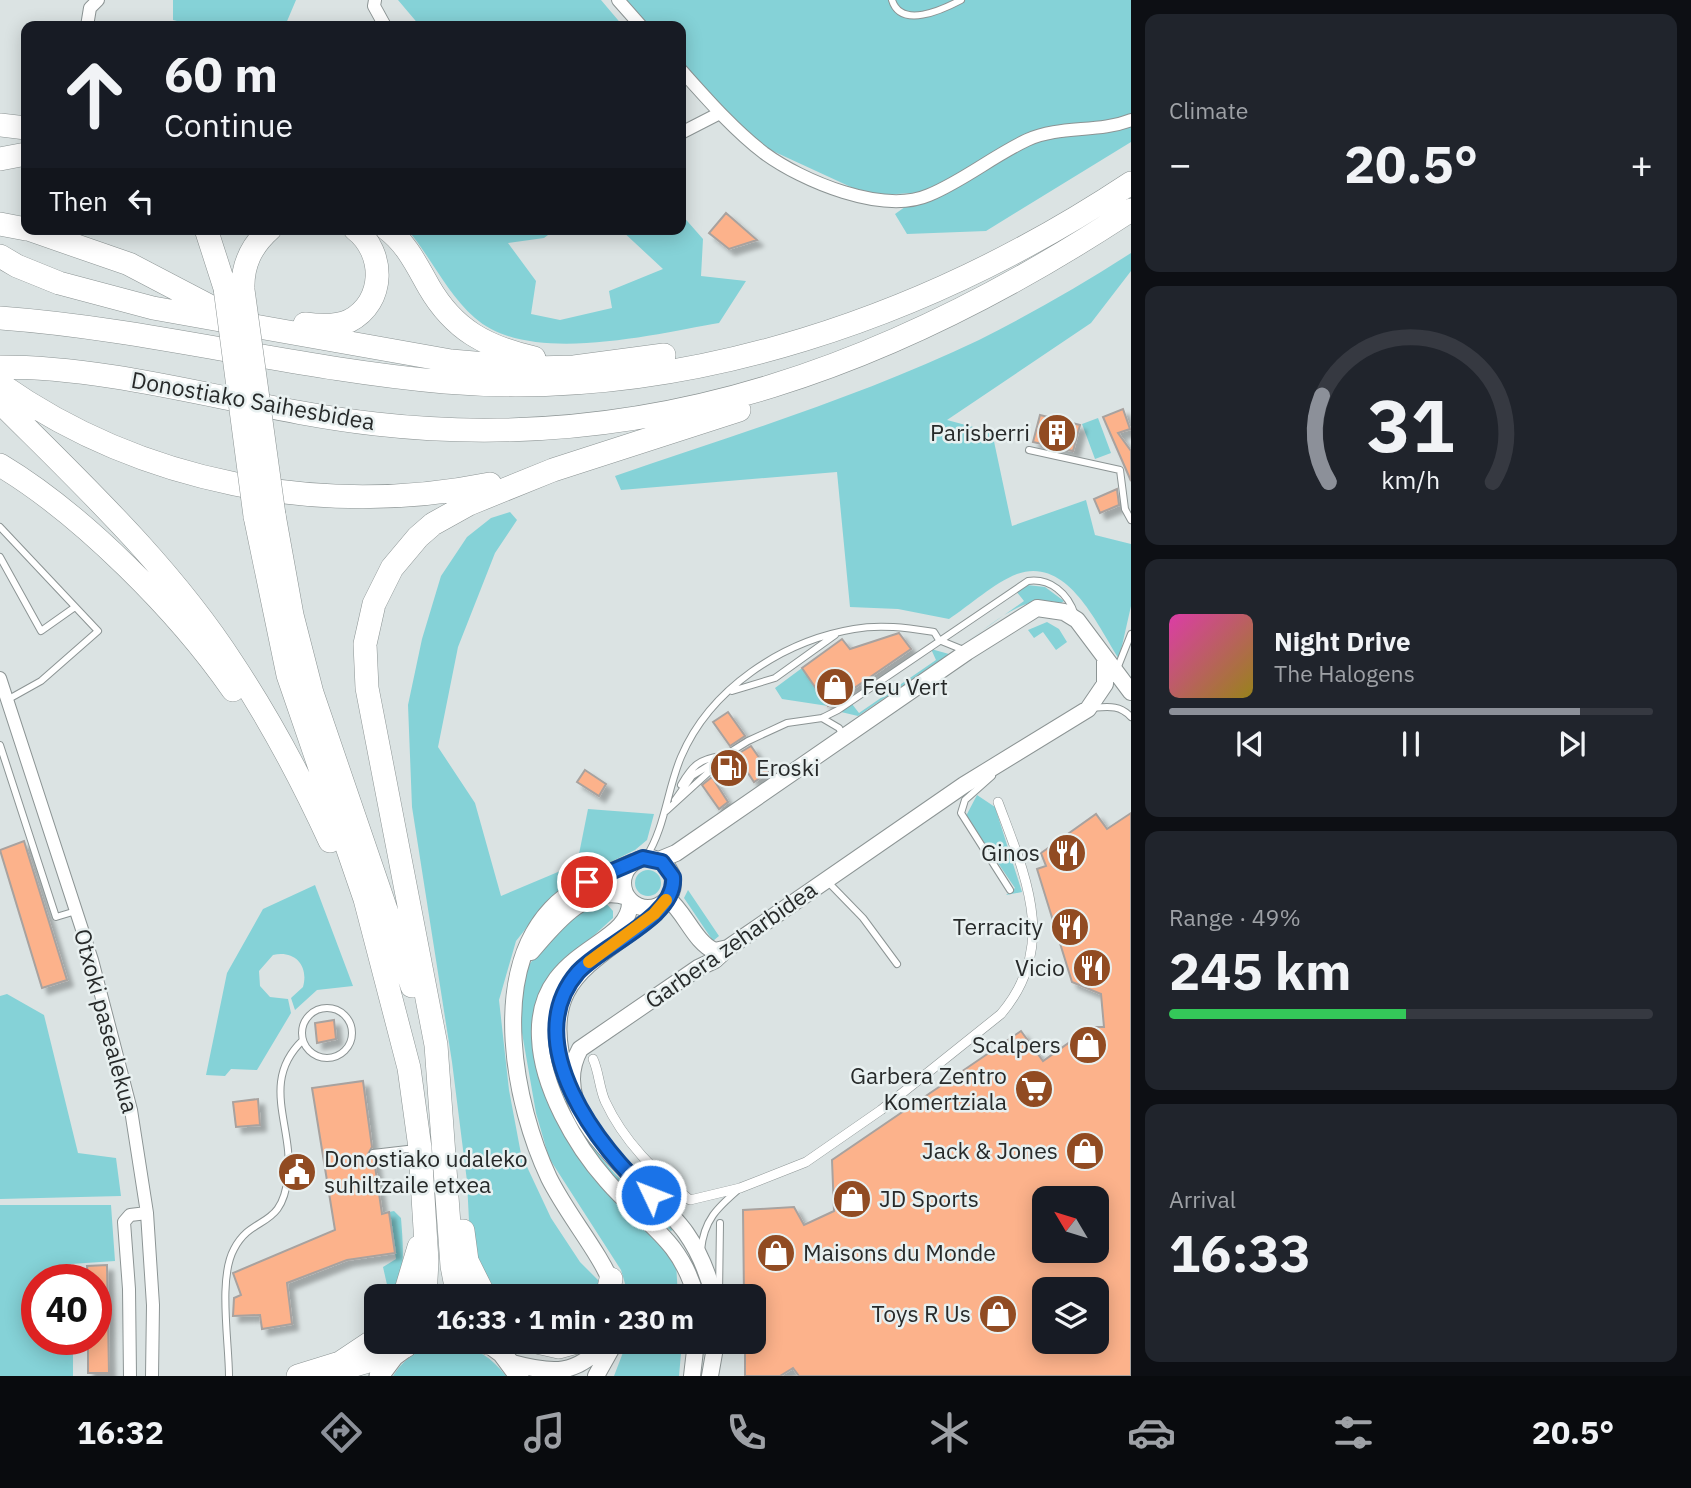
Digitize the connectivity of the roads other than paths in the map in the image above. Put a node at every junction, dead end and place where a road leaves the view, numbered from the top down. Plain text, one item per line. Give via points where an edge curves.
1 (98, 0) edge
2 (375, 0) edge
3 (618, 0) edge
4 (892, 0) edge
5 (961, 0) edge
6 (88, 21) edge
7 (382, 21) edge
8 (637, 21) edge
9 (686, 76) edge
10 (720, 113) junction
11 (1131, 120) edge
12 (0, 125) edge
13 (21, 127) edge
14 (686, 130) edge
15 (21, 155) edge
16 (0, 159) edge
17 (1131, 183) edge
18 (1131, 210) edge
19 (41, 235) edge
20 (209, 235) edge
21 (247, 235) edge
22 (264, 235) edge
23 (361, 235) edge
24 (393, 235) edge
25 (8, 261) edge
26 (234, 289) junction
27 (112, 295) junction
28 (213, 308) junction
29 (0, 318) edge
30 (837, 328) junction
31 (0, 367) edge
32 (574, 367) junction
33 (0, 384) edge
34 (782, 385) junction
35 (0, 402) edge
36 (1029, 450) dead end
37 (0, 465) edge
38 (553, 470) junction
39 (264, 516) junction
40 (1131, 520) edge
41 (0, 527) edge
42 (0, 557) edge
43 (75, 607) junction
44 (1077, 620) junction
45 (840, 632) junction
46 (1131, 634) edge
47 (939, 640) junction
48 (967, 652) junction
49 (1111, 666) junction
50 (0, 678) edge
51 (1131, 692) edge
52 (727, 693) junction
53 (8, 701) junction
54 (1088, 709) junction
55 (1131, 717) edge
56 (822, 718) junction
57 (844, 738) junction
58 (0, 745) edge
59 (1022, 749) junction
60 (726, 755) junction
61 (675, 800) junction
62 (998, 802) dead end
63 (662, 818) junction
64 (646, 860) junction
65 (826, 879) junction
66 (351, 885) junction
67 (1010, 890) dead end
68 (598, 895) junction
69 (629, 899) junction
70 (665, 901) junction
71 (76, 911) junction
72 (595, 944) junction
73 (728, 948) junction
74 (378, 949) junction
75 (523, 961) junction
76 (897, 964) dead end
77 (303, 1040) junction
78 (436, 1045) junction
79 (593, 1059) dead end
80 (570, 1089) junction
81 (442, 1118) junction
82 (444, 1144) junction
83 (420, 1147) junction
84 (373, 1153) dead end
85 (740, 1188) junction
86 (147, 1213) junction
87 (720, 1223) dead end
88 (425, 1227) junction
89 (700, 1256) junction
90 (408, 1284) edge
91 (426, 1284) edge
92 (455, 1284) edge
93 (478, 1284) edge
94 (608, 1284) edge
95 (691, 1284) edge
96 (711, 1284) edge
97 (717, 1284) edge
98 (364, 1347) edge
99 (386, 1354) edge
100 (399, 1354) edge
101 (500, 1354) edge
102 (594, 1354) edge
103 (608, 1354) edge
104 (695, 1354) edge
105 (714, 1354) edge
106 (516, 1370) edge
107 (130, 1376) edge
108 (152, 1376) edge
109 (229, 1376) edge
110 (298, 1376) edge
111 (325, 1376) edge
112 (379, 1376) edge
113 (596, 1376) edge
114 (692, 1376) edge
115 (710, 1376) edge

1 - 6 street via 90,8
2 - 7 street
3 - 8 street
4 - 5 lane via 902,15 914,16
9 - 10 street
10 - 11 street via 766,154 825,185 875,201 928,196 1027,140 1055,130
10 - 14 street
12 - 13 highway
15 - 16 highway
17 - 30 highway, Donostiako Saihesbidea via 979,271
18 - 34 highway, Donostiako Saihesbidea via 953,314 848,362
19 - 28 highway via 130,264
20 - 26 highway
21 - 26 highway via 232,259
22 - 26 highway
23 - 28 highway via 373,248 378,274 368,305 347,322 320,326
24 - 32 highway via 410,254 443,309 474,338 516,354
25 - 27 highway via 58,283
26 - 39 highway, bridge
27 - 28 highway
27 - 32 highway via 153,308 450,361
29 - 30 highway, Donostiako Saihesbidea via 116,329 354,372 498,383 609,380 680,369
30 - 32 highway via 806,324 702,349
31 - 34 highway, Donostiako Saihesbidea via 105,375 295,413 442,430 565,428 676,411
33 - 38 highway via 88,437 192,475 281,492 330,497 450,492
34 - 38 highway via 753,404 707,422
35 - 66 highway via 117,520 183,595 232,662 283,745
36 - 40 lane via 1120,470
37 - 66 highway via 97,541 219,670
38 - 78 highway via 460,508 418,537 387,577 368,624 367,688
39 - 74 highway via 288,675
39 - 81 highway via 312,693 394,928 423,1028
41 - 43 lane
42 - 43 lane via 41,631
43 - 53 lane via 98,631 41,681
44 - 47 lane via 1061,590 1042,579 1028,581
44 - 48 street via 1064,612 1037,608
44 - 49 street
45 - 47 lane via 890,626 934,632
45 - 52 lane via 775,678
45 - 52 lane via 765,661
46 - 49 lane via 1122,663
47 - 48 lane
47 - 56 lane
48 - 57 street
49 - 51 street
49 - 54 street, Garbera zeharbidea
50 - 53 street, Otxoki pasealekua
52 - 63 lane via 682,754
53 - 71 street, Otxoki pasealekua
54 - 55 lane via 1114,706
54 - 59 street, Garbera zeharbidea
56 - 57 lane
56 - 60 lane via 787,723
57 - 64 street via 676,853
58 - 71 lane via 56,917
59 - 65 street, Garbera zeharbidea
59 - 67 lane via 969,795 961,813
60 - 61 lane via 709,775
60 - 61 lane via 704,759 692,767
61 - 63 lane
62 - 85 street via 1029,886 1033,919 1033,949 1013,1000 872,1116 806,1162
63 - 64 lane
64 - 69 street via 624,876
64 - 70 street via 668,867 673,877
64 - 75 street via 587,882 560,900 533,934
65 - 73 street, Garbera zeharbidea
65 - 76 lane
66 - 74 highway
68 - 69 street via 613,893
68 - 72 street via 613,900 618,915 614,926
68 - 75 street via 562,919
69 - 70 street via 645,908
69 - 72 street via 625,923
70 - 73 street via 678,906 706,947 715,951
70 - 80 street via 577,973 566,992 557,1031
71 - 86 street, Otxoki pasealekua via 131,1110
72 - 95 street via 563,968 545,1001 540,1039 551,1087 577,1139 606,1180 677,1252
73 - 80 street, Garbera zeharbidea via 582,1048 575,1059
74 - 83 highway via 409,1068
75 - 94 street via 514,993 513,1028 525,1104 537,1147 563,1205
77 - 77 lane via 304,1024 323,1009 340,1012 351,1024 348,1048 335,1057 319,1057
77 - 109 lane via 281,1073 289,1172 286,1190 278,1213 241,1238 225,1273
78 - 81 highway
78 - 93 highway via 452,1120 467,1261
79 - 85 street via 605,1101 619,1126 663,1178 690,1200
80 - 89 street via 590,1128 611,1155 678,1223
81 - 82 highway
82 - 83 lane
82 - 92 highway
83 - 84 lane
83 - 88 highway
85 - 89 lane via 707,1220
86 - 107 street via 130,1214 124,1222
86 - 108 street, Otxoki pasealekua
87 - 97 lane
88 - 90 highway
88 - 91 highway
89 - 96 street
98 - 110 highway via 340,1363
99 - 111 main road
100 - 112 main road
101 - 106 main road
102 - 106 street via 566,1370
103 - 113 street
104 - 114 street
105 - 115 street

